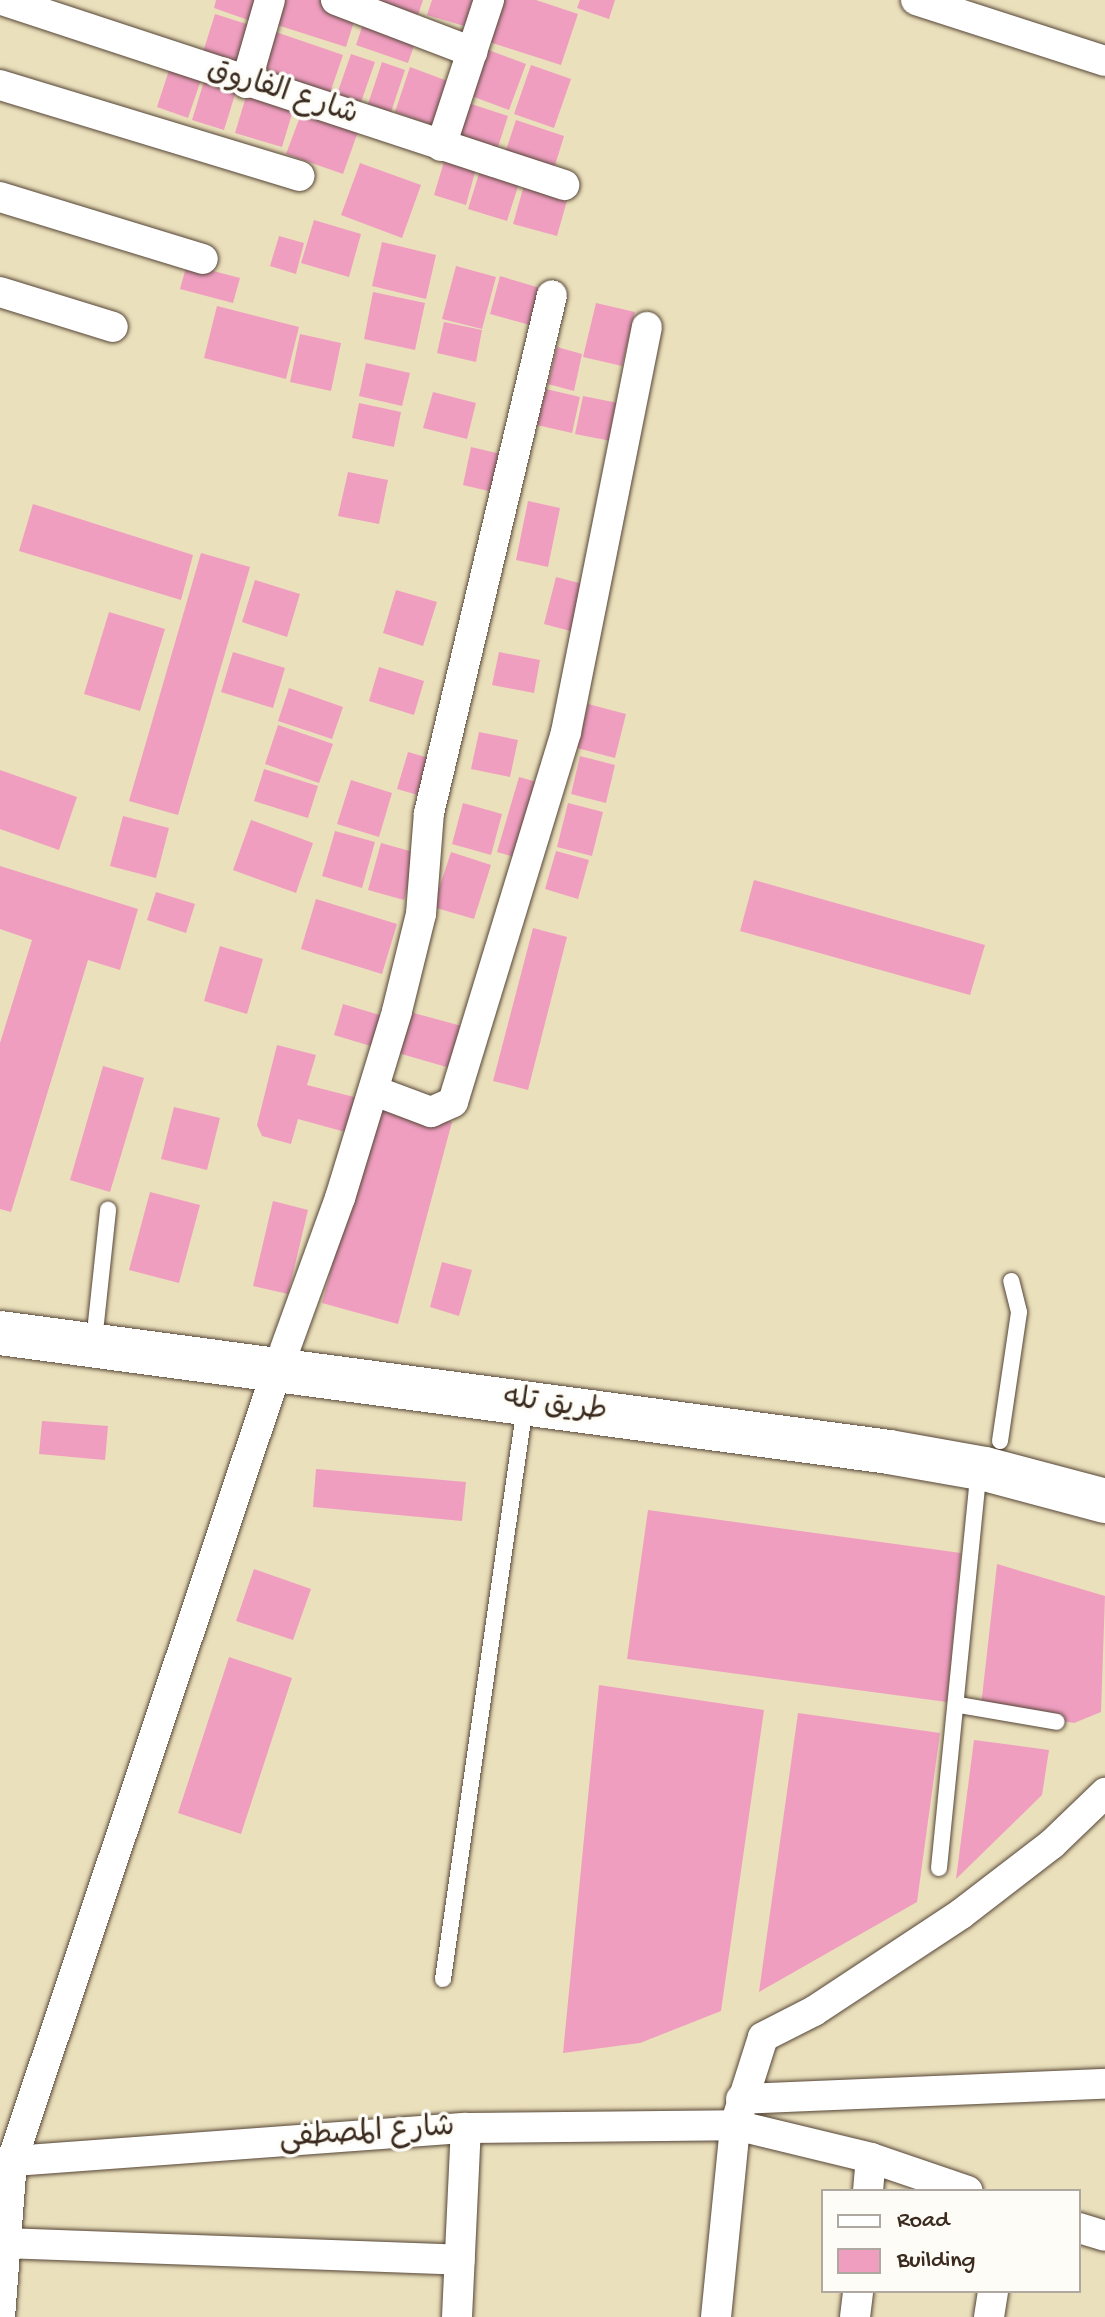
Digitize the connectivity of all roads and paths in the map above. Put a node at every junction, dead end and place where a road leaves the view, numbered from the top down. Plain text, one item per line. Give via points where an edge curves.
1 (2, 0) edge
2 (270, 0) edge
3 (336, 0) edge
4 (489, 0) edge
5 (916, 0) edge
6 (472, 52) junction
7 (1105, 61) edge
8 (246, 83) junction
9 (0, 85) edge
10 (441, 146) junction
11 (299, 176) dead end
12 (564, 185) dead end
13 (0, 197) edge
14 (203, 259) dead end
15 (0, 292) edge
16 (552, 295) dead end
17 (113, 327) dead end
18 (647, 327) dead end
19 (375, 1091) junction
20 (108, 1210) dead end
21 (1011, 1281) dead end
22 (0, 1309) edge
23 (96, 1323) junction
24 (0, 1333) edge
25 (281, 1360) junction
26 (473, 1384) junction
27 (526, 1403) junction
28 (989, 1454) junction
29 (1105, 1472) edge
30 (1105, 1501) edge
31 (959, 1705) junction
32 (1057, 1722) dead end
33 (1105, 1793) edge
34 (939, 1868) dead end
35 (443, 1979) dead end
36 (1105, 2084) edge
37 (738, 2112) junction
38 (466, 2128) junction
39 (871, 2158) junction
40 (6, 2162) edge
41 (868, 2189) edge
42 (962, 2189) edge
43 (1081, 2229) edge
44 (1105, 2236) edge
45 (5, 2243) junction
46 (460, 2260) junction
47 (858, 2293) edge
48 (993, 2293) edge
49 (0, 2316) edge
50 (457, 2317) edge
51 (716, 2317) edge
52 (855, 2317) edge
53 (989, 2317) edge

1 - 8 street, شارع الفاروق
2 - 8 street
3 - 6 street
4 - 6 street
5 - 7 street
6 - 10 street
8 - 10 street, شارع الفاروق
9 - 11 street
10 - 12 street, شارع الفاروق
13 - 14 street
15 - 17 street
16 - 19 street via 429,813 421,914
18 - 19 street via 566,732 453,1102 431,1112
19 - 25 street
20 - 23 lane
21 - 28 lane via 1019,1312
22 - 23 main road, طريق تله
23 - 25 main road, طريق تله
24 - 25 main road, طريق تله
25 - 26 main road, طريق تله
25 - 40 street
26 - 27 main road, طريق تله
26 - 28 main road, طريق تله
27 - 28 main road, طريق تله
27 - 35 lane
28 - 29 main road, طريق تله
28 - 30 main road, طريق تله
28 - 31 lane
31 - 32 lane
31 - 34 lane
33 - 37 street via 1042,1852 961,1914 814,2011 767,2031
36 - 37 street, شارع المصطفى
37 - 38 street, شارع المصطفى
37 - 39 street
37 - 51 street
38 - 40 street, شارع المصطفى
38 - 46 street
39 - 41 street
39 - 42 street
40 - 45 street
43 - 44 street
45 - 46 street
45 - 49 street
46 - 50 street
47 - 52 street
48 - 53 street

